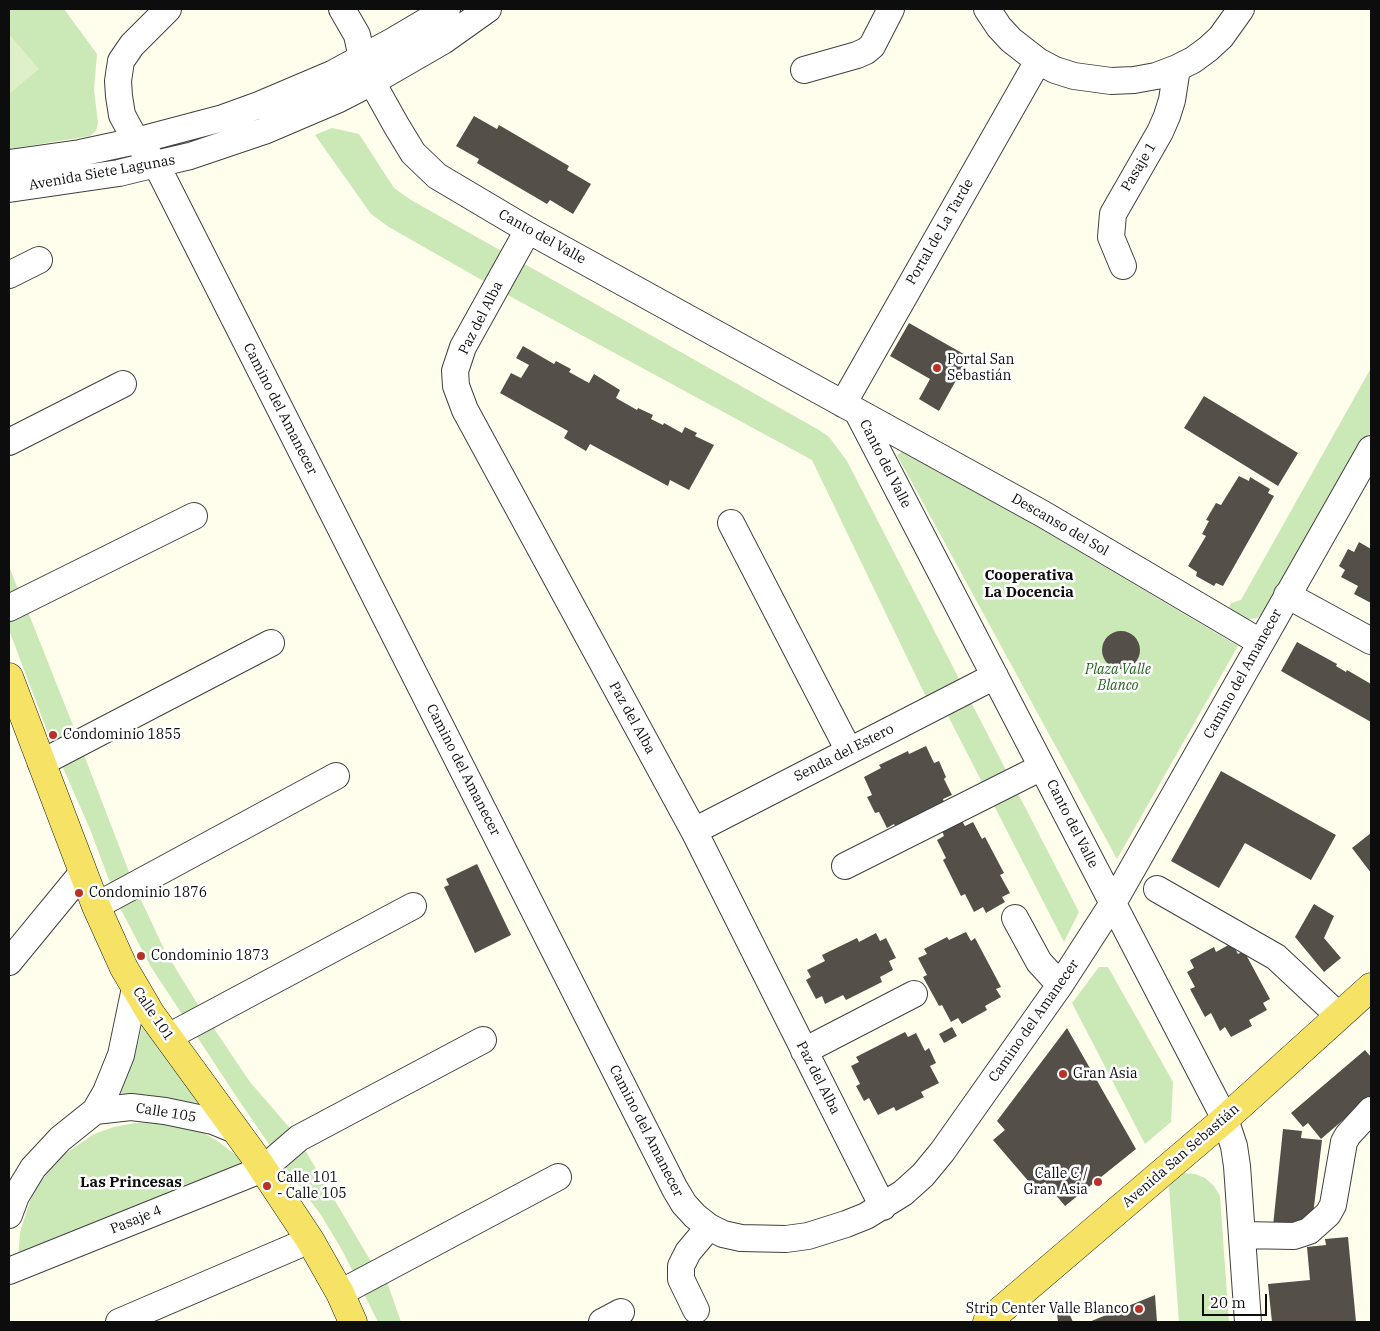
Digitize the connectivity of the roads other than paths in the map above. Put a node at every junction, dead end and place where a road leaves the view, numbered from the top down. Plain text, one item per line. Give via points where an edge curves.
1 (168, 9) edge
2 (342, 9) edge
3 (447, 9) edge
4 (488, 9) edge
5 (891, 9) edge
6 (986, 9) edge
7 (1241, 9) edge
8 (362, 58) junction
9 (1038, 61) junction
10 (1177, 68) junction
11 (804, 70) dead end
12 (372, 82) junction
13 (136, 141) junction
14 (9, 163) edge
15 (156, 164) junction
16 (9, 189) edge
17 (528, 230) junction
18 (39, 260) dead end
19 (1123, 266) dead end
20 (9, 275) edge
21 (123, 384) dead end
22 (851, 408) junction
23 (9, 442) edge
24 (1371, 450) edge
25 (194, 516) dead end
26 (731, 523) dead end
27 (1287, 595) junction
28 (9, 608) edge
29 (1371, 641) edge
30 (1260, 642) junction
31 (271, 644) dead end
32 (995, 676) junction
33 (9, 677) edge
34 (14, 715) edge
35 (849, 751) junction
36 (41, 764) junction
37 (1042, 767) junction
38 (336, 776) dead end
39 (694, 830) junction
40 (845, 866) dead end
41 (83, 872) junction
42 (1157, 889) dead end
43 (1113, 903) junction
44 (96, 906) junction
45 (413, 906) dead end
46 (1015, 918) dead end
47 (9, 962) edge
48 (1060, 985) junction
49 (1371, 987) edge
50 (135, 988) junction
51 (914, 994) dead end
52 (1338, 1015) junction
53 (168, 1037) junction
54 (482, 1040) dead end
55 (804, 1051) junction
56 (1371, 1110) edge
57 (95, 1111) junction
58 (1225, 1118) junction
59 (235, 1130) junction
60 (263, 1169) junction
61 (558, 1178) dead end
62 (883, 1206) junction
63 (9, 1215) edge
64 (708, 1227) junction
65 (1242, 1235) junction
66 (310, 1240) junction
67 (9, 1271) edge
68 (340, 1293) junction
69 (696, 1310) dead end
70 (119, 1322) edge
71 (353, 1322) edge
72 (987, 1322) edge
73 (1248, 1322) edge

1 - 13 street, Camino del Amanecer via 132,45 121,61 118,80 122,115
2 - 8 street, Canto del Valle via 357,35
3 - 8 street, Avenida Siete Lagunas
4 - 12 street, Avenida Siete Lagunas via 443,41
5 - 11 street via 872,46 866,51
6 - 9 street via 1011,40
7 - 10 street via 1214,43
8 - 12 street, Canto del Valle
8 - 13 street, Avenida Siete Lagunas via 259,105
9 - 10 street via 1074,76 1111,81 1156,76
9 - 22 street, Portal de La Tarde
10 - 19 street, Pasaje 1 via 1172,100 1160,132 1113,214 1111,237
12 - 15 street, Avenida Siete Lagunas via 264,131
12 - 17 street, Canto del Valle via 404,140 424,165 452,186
13 - 14 street, Avenida Siete Lagunas
13 - 15 street, Camino del Amanecer
15 - 16 street, Avenida Siete Lagunas via 119,173
15 - 64 street, Camino del Amanecer via 675,1189 684,1204
17 - 22 street, Canto del Valle
17 - 39 street, Paz del Alba via 463,347 455,371 456,386 465,410
18 - 20 street
21 - 23 street
22 - 30 street, Descanso del Sol via 1043,514
22 - 32 street, Canto del Valle
24 - 27 street, Camino del Amanecer
25 - 28 street
26 - 35 street
27 - 29 street
27 - 30 street, Camino del Amanecer
30 - 43 street, Camino del Amanecer
31 - 36 street
32 - 35 street, Senda del Estero
32 - 37 street, Canto del Valle
33 - 34 main road, Calle 101
34 - 36 main road, Calle 101
35 - 39 street, Senda del Estero
36 - 41 main road, Calle 101
37 - 40 street
37 - 43 street, Canto del Valle
38 - 44 street
39 - 55 street, Paz del Alba
41 - 44 main road, Calle 101
41 - 47 street
42 - 52 street via 1276,957
43 - 48 street, Camino del Amanecer
43 - 58 street, Canto del Valle
44 - 50 main road, Calle 101
45 - 53 street
46 - 48 street via 1039,962
48 - 62 street, Camino del Amanecer via 942,1152 923,1175
49 - 52 main road, Avenida San Sebastián
50 - 53 main road, Calle 101
50 - 57 street via 121,1055
51 - 55 street
52 - 58 main road, Avenida San Sebastián
53 - 59 main road, Calle 101
54 - 60 street, Pasaje 4 via 299,1138
55 - 62 street, Paz del Alba
56 - 65 street via 1344,1142 1333,1205 1328,1214 1309,1231 1294,1236
57 - 59 street, Calle 105 via 131,1107 165,1111 212,1121
57 - 63 street via 60,1139 33,1168
58 - 65 street, Canto del Valle via 1236,1156
58 - 72 main road, Avenida San Sebastián
59 - 60 main road, Calle 101
60 - 66 main road, Calle 101
60 - 67 street, Pasaje 4
61 - 68 street
62 - 64 street, Camino del Amanecer via 837,1228 786,1239 741,1238
64 - 69 street via 681,1266 684,1285
65 - 73 street, Canto del Valle
66 - 68 main road, Calle 101
66 - 70 street
68 - 71 main road, Calle 101

